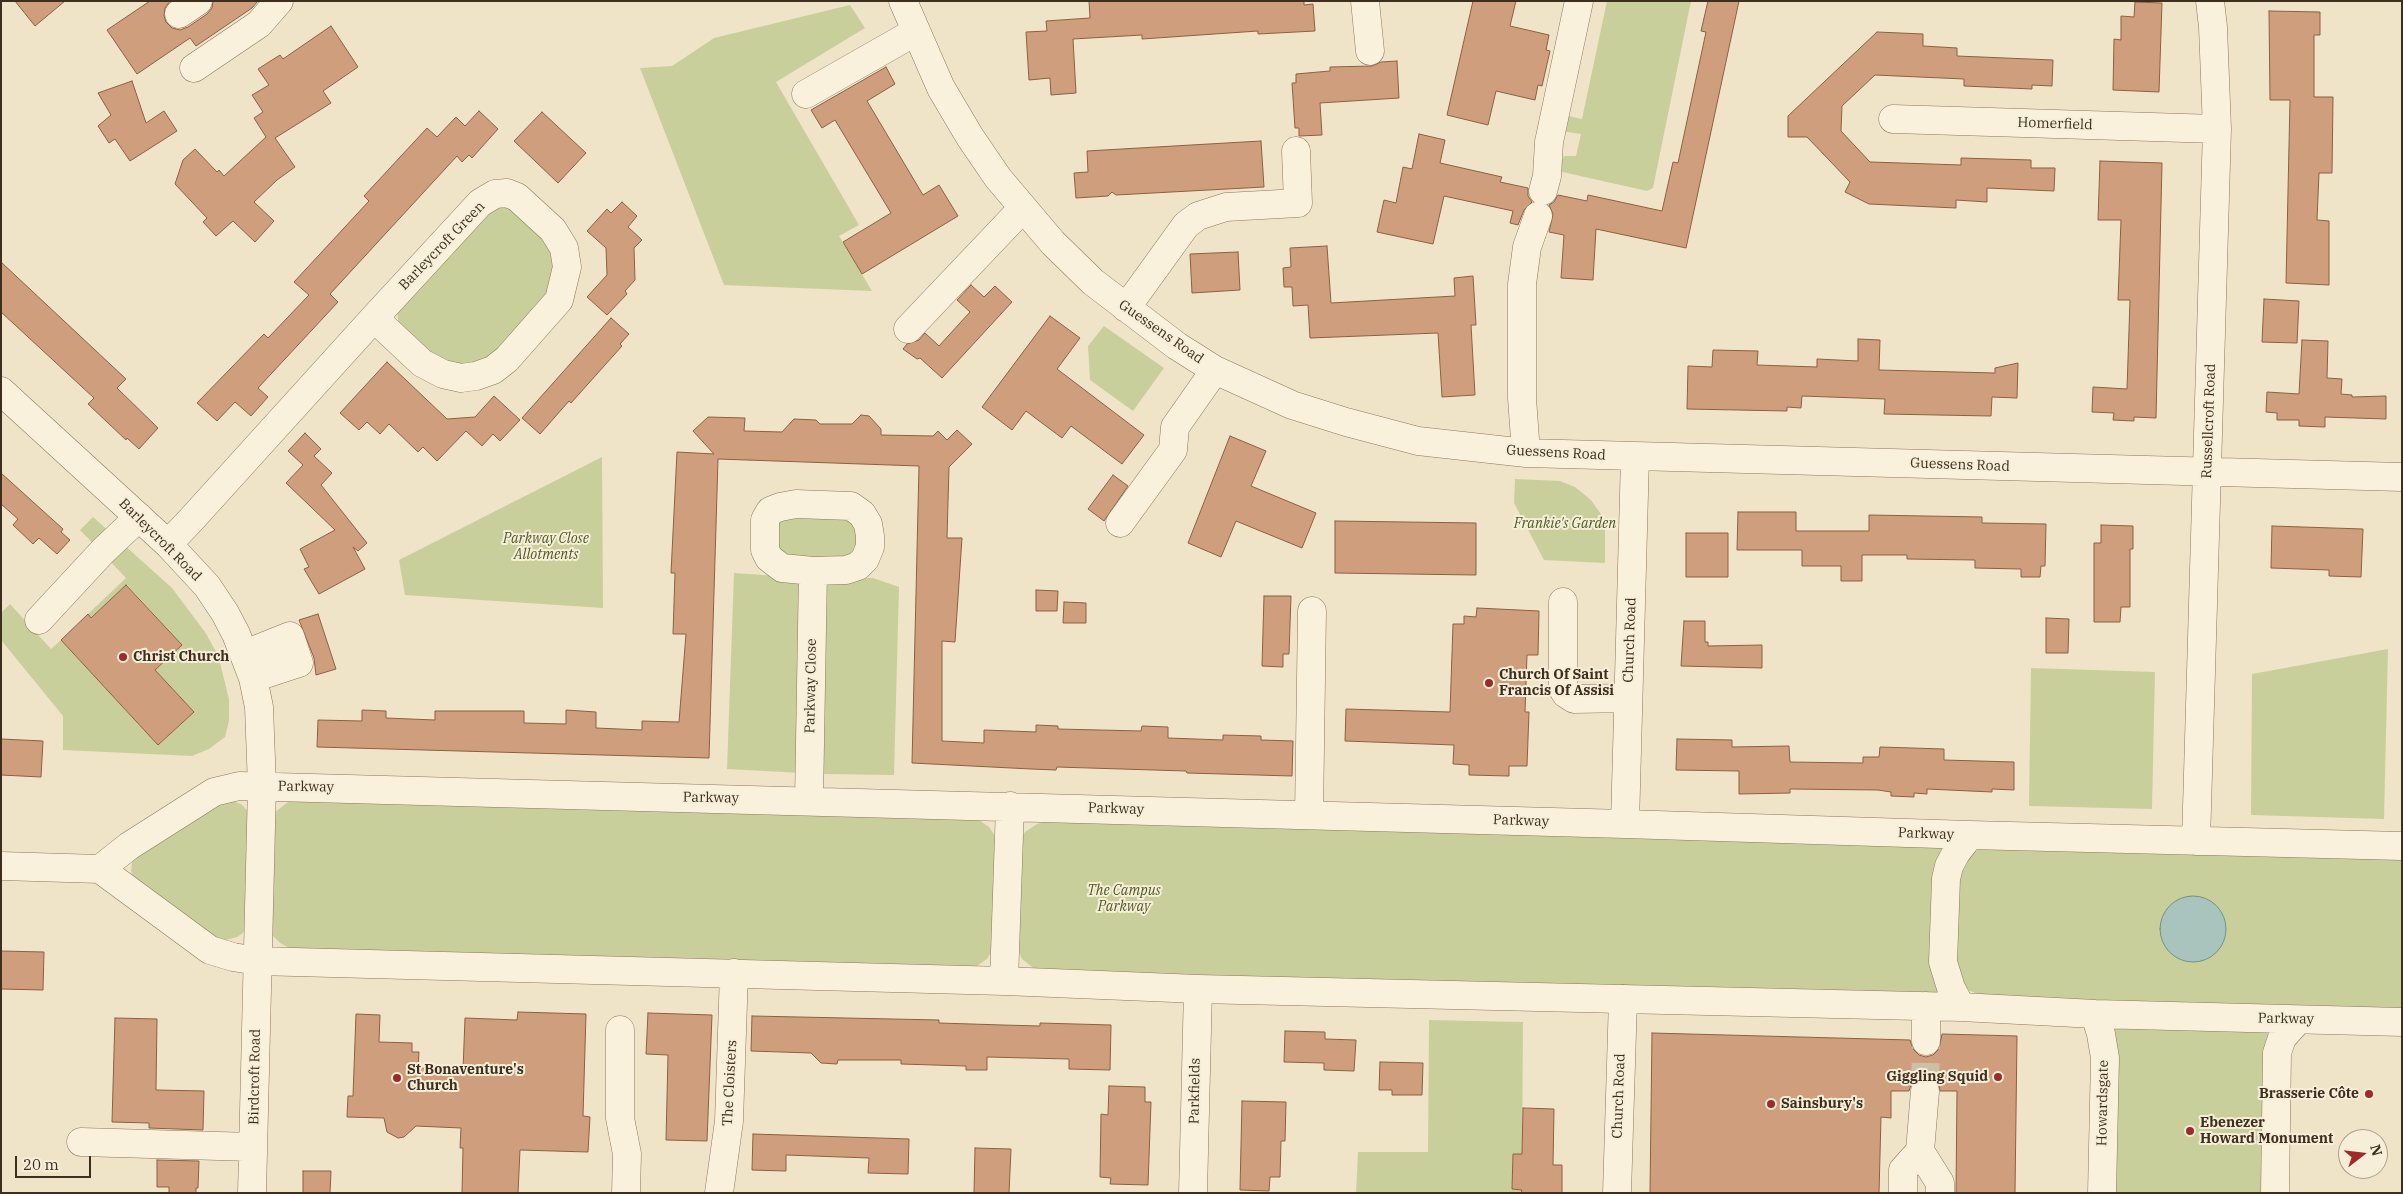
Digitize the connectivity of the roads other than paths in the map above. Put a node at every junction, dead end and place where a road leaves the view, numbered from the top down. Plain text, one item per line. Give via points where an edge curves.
1 (279, 1) edge
2 (903, 1) edge
3 (1365, 1) edge
4 (1579, 1) edge
5 (2210, 1) edge
6 (916, 32) junction
7 (1370, 51) dead end
8 (194, 68) dead end
9 (806, 94) dead end
10 (1893, 119) dead end
11 (2217, 129) junction
12 (1296, 152) dead end
13 (1023, 208) junction
14 (1126, 308) junction
15 (374, 318) junction
16 (908, 329) dead end
17 (1215, 370) junction
18 (1, 390) edge
19 (1526, 453) junction
20 (1635, 457) junction
21 (2208, 472) junction
22 (2402, 477) edge
23 (139, 517) junction
24 (1120, 523) dead end
25 (168, 544) junction
26 (814, 572) dead end
27 (1563, 602) dead end
28 (1312, 611) dead end
29 (38, 620) dead end
30 (1628, 698) junction
31 (262, 786) junction
32 (809, 800) junction
33 (1010, 806) junction
34 (1309, 815) junction
35 (1625, 824) junction
36 (1970, 835) junction
37 (2196, 841) junction
38 (2402, 846) edge
39 (1, 866) edge
40 (100, 869) junction
41 (258, 961) junction
42 (734, 974) junction
43 (1004, 981) junction
44 (1198, 989) junction
45 (1623, 999) junction
46 (1926, 1006) junction
47 (1961, 1007) junction
48 (2095, 1014) junction
49 (2298, 1020) junction
50 (2402, 1022) edge
51 (620, 1030) dead end
52 (1926, 1040) tunnel mouth
53 (1925, 1090) tunnel mouth
54 (81, 1142) dead end
55 (253, 1147) junction
56 (1920, 1151) junction
57 (252, 1193) edge
58 (626, 1193) edge
59 (719, 1193) edge
60 (1193, 1193) edge
61 (1617, 1193) edge
62 (1903, 1193) edge
63 (1940, 1193) edge
64 (2102, 1193) edge
65 (2275, 1193) edge

1 - 8 street via 259,24
2 - 6 street, Guessens Road
3 - 7 street
4 - 19 street via 1549,142 1547,176 1527,247 1522,284 1522,398
5 - 11 street, Russellcroft Road
6 - 9 street
6 - 13 street, Guessens Road via 941,88 970,137
10 - 11 street, Homerfield
11 - 21 street, Russellcroft Road
12 - 14 street via 1298,203 1226,207 1198,216 1186,225
13 - 14 street, Guessens Road via 1093,282
13 - 16 street
14 - 17 street, Guessens Road
15 - 15 street, Barleycroft Green via 480,203 495,194 507,193 517,197 552,230 564,248 567,266 560,300 507,359 493,370 461,378 443,374 422,363
15 - 25 street, Barleycroft Green
17 - 19 street, Guessens Road via 1292,405 1346,422 1418,441
17 - 24 street via 1175,427 1173,450
18 - 23 street, Barleycroft Road
19 - 20 street, Guessens Road
20 - 21 street, Guessens Road
20 - 30 street, Church Road
21 - 22 street, Guessens Road
21 - 37 street, Russellcroft Road
23 - 25 street, Barleycroft Road
23 - 29 street
25 - 31 street, Barleycroft Road via 206,586 225,613 249,666 259,707
26 - 32 street, Parkway Close
27 - 30 street via 1563,690 1574,699
28 - 34 street
30 - 35 street, Church Road
31 - 32 street, Parkway
31 - 40 street, Parkway via 239,786 214,792 129,846
31 - 41 street, Parkway
32 - 33 street, Parkway
33 - 34 street, Parkway
33 - 43 street
34 - 35 street, Parkway
35 - 36 street, Parkway
36 - 37 street, Parkway
36 - 47 street, Parkway via 1956,853 1946,879 1943,962
37 - 38 street, Parkway
39 - 40 street
40 - 41 street, Parkway via 210,950
41 - 42 street, Parkway
41 - 55 street, Birdcroft Road
42 - 43 street, Parkway
42 - 59 street, The Cloisters via 729,1121
43 - 44 street, Parkway
44 - 45 street, Parkway
44 - 60 street, Parkfields
45 - 46 street, Parkway
45 - 61 street, Church Road
46 - 47 street, Parkway
46 - 52 street
47 - 48 street, Parkway
48 - 49 street, Parkway
48 - 64 street, Howardsgate via 2105,1058
49 - 50 street, Parkway
49 - 65 street via 2282,1038 2278,1054
51 - 58 street via 620,1118 627,1154
53 - 56 street
54 - 55 street
55 - 57 street, Birdcroft Road
56 - 62 street via 1903,1170
56 - 63 street via 1940,1183

